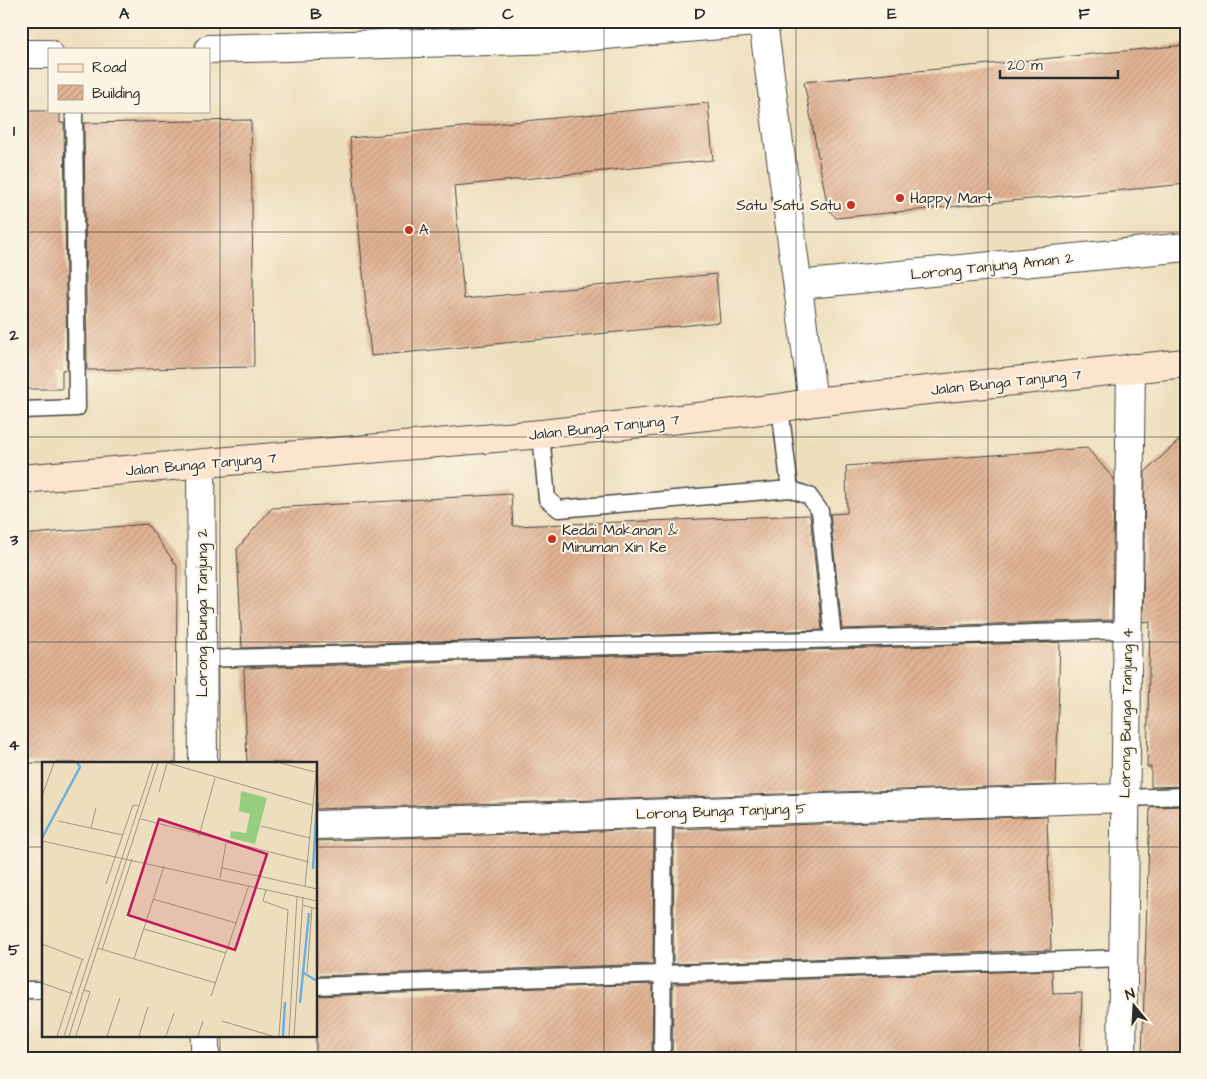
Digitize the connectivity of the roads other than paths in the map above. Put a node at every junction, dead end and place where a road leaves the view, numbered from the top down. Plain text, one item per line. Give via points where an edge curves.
1 (767, 21) edge
2 (763, 22) edge
3 (463, 31) edge
4 (210, 49) edge
5 (21, 54) edge
6 (48, 54) edge
7 (74, 112) edge
8 (1186, 247) edge
9 (798, 285) junction
10 (1186, 364) edge
11 (1131, 368) junction
12 (813, 402) junction
13 (780, 408) junction
14 (21, 410) edge
15 (541, 434) junction
16 (201, 464) junction
17 (21, 479) edge
18 (790, 489) junction
19 (1128, 630) junction
20 (833, 638) junction
21 (202, 659) junction
22 (203, 762) edge
23 (1186, 796) edge
24 (1125, 798) junction
25 (664, 813) junction
26 (318, 824) edge
27 (1123, 958) junction
28 (663, 974) junction
29 (318, 986) edge
30 (21, 990) edge
31 (42, 990) edge
32 (205, 1036) edge
33 (205, 1058) edge
34 (662, 1058) edge
35 (1122, 1058) edge

1 - 2 street
2 - 3 street via 559,39
2 - 9 street
3 - 4 street
5 - 6 street
7 - 14 lane via 77,408
8 - 9 street, Lorong Tanjung Aman 2
9 - 12 street
10 - 11 street, Jalan Bunga Tanjung 7
11 - 12 street, Jalan Bunga Tanjung 7
11 - 19 street, Lorong Bunga Tanjung 4
12 - 13 street, Jalan Bunga Tanjung 7
13 - 15 street, Jalan Bunga Tanjung 7
13 - 18 lane
15 - 16 street, Jalan Bunga Tanjung 7
15 - 18 lane via 547,499 559,509
16 - 17 street, Jalan Bunga Tanjung 7
16 - 21 street, Lorong Bunga Tanjung 2
18 - 20 lane via 809,496 820,511
19 - 20 lane
19 - 24 street, Lorong Bunga Tanjung 4
20 - 21 lane
21 - 22 street, Lorong Bunga Tanjung 2
23 - 24 lane
24 - 25 street, Lorong Bunga Tanjung 5
24 - 27 street, Lorong Bunga Tanjung 4
25 - 26 street, Lorong Bunga Tanjung 5
25 - 28 lane
27 - 28 lane
27 - 35 street, Lorong Bunga Tanjung 4
28 - 29 lane
28 - 34 lane
30 - 31 lane
32 - 33 street

